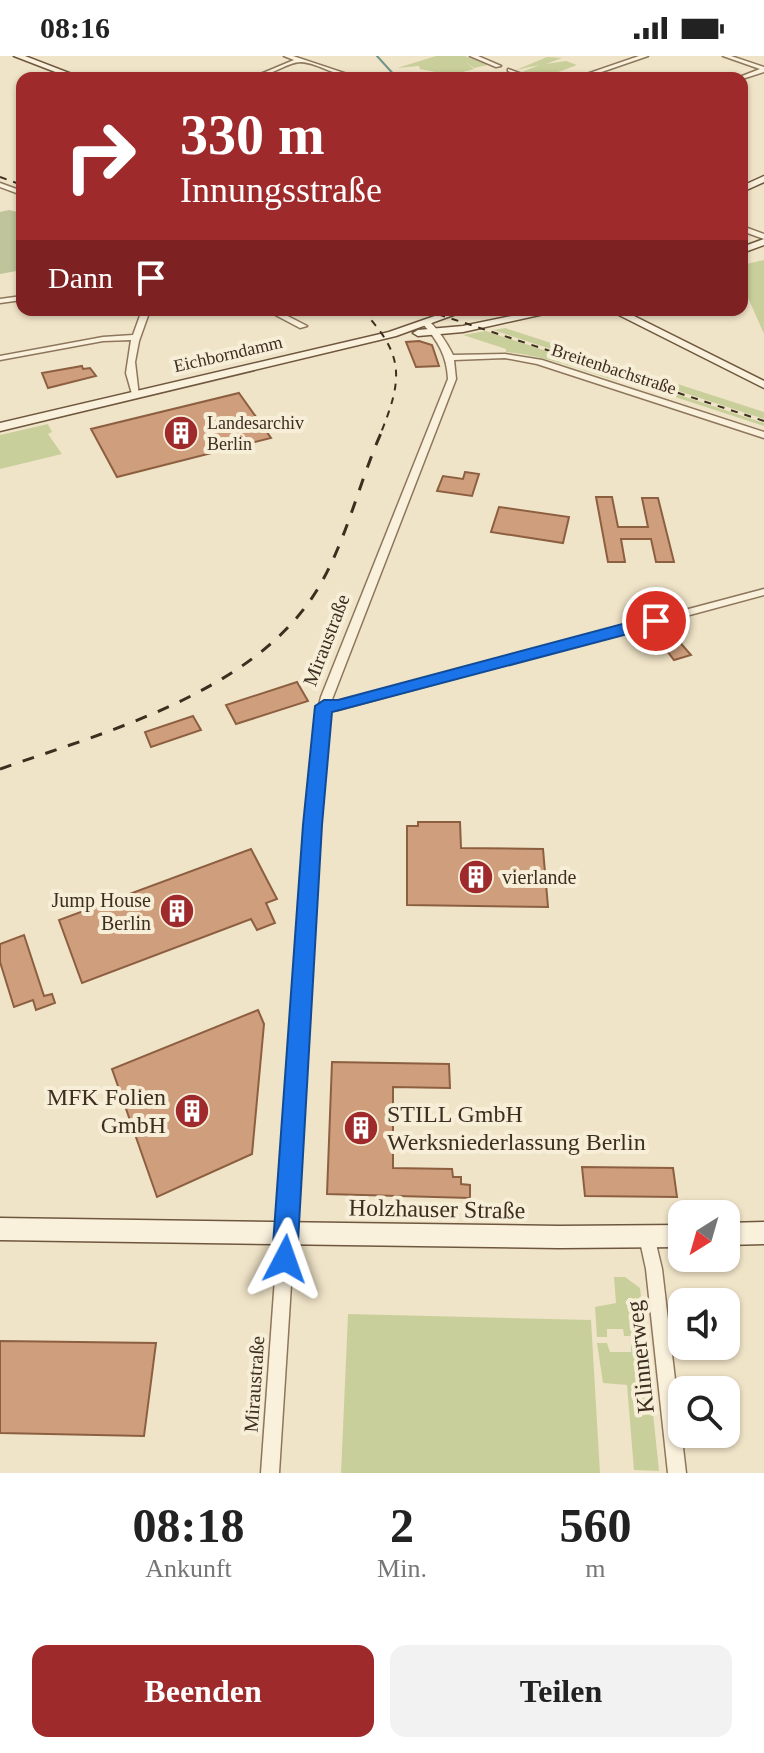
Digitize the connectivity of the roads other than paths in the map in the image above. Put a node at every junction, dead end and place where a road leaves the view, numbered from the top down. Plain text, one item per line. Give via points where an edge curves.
1 (18, 56) edge
2 (287, 56) edge
3 (312, 56) edge
4 (473, 56) edge
5 (645, 56) edge
6 (726, 56) edge
7 (300, 60) junction
8 (498, 66) dead end
9 (764, 69) edge
10 (510, 70) dead end
11 (62, 72) edge
12 (269, 72) edge
13 (337, 72) edge
14 (515, 72) edge
15 (596, 72) edge
16 (144, 316) edge
17 (282, 316) edge
18 (452, 316) edge
19 (515, 316) edge
20 (626, 316) edge
21 (303, 326) dead end
22 (431, 328) junction
23 (135, 337) junction
24 (0, 358) edge
25 (450, 358) junction
26 (764, 385) edge
27 (136, 394) junction
28 (0, 427) edge
29 (764, 435) edge
30 (764, 592) edge
31 (324, 706) junction
32 (0, 1229) edge
33 (286, 1233) junction
34 (764, 1233) edge
35 (740, 1234) edge
36 (668, 1236) edge
37 (647, 1237) junction
38 (270, 1473) edge
39 (677, 1473) edge

1 - 11 main road
2 - 7 street
3 - 7 street
4 - 8 street
5 - 15 street
6 - 9 street
7 - 12 street
7 - 13 street
10 - 14 street
16 - 23 street
17 - 21 street
18 - 22 main road
19 - 22 main road
20 - 26 main road
22 - 25 street
22 - 27 main road, Eichborndamm via 329,345
23 - 24 street
23 - 27 street via 131,364
25 - 29 street, Breitenbachstraße via 505,356 539,362
25 - 31 street, Miraustraße via 446,397
27 - 28 main road, Eichborndamm
30 - 31 street
31 - 33 street, Miraustraße
32 - 33 main road, Holzhauser Straße
33 - 37 main road, Holzhauser Straße
33 - 38 street, Miraustraße
34 - 35 main road
36 - 37 main road, Holzhauser Straße
37 - 39 street, Klinnerweg

